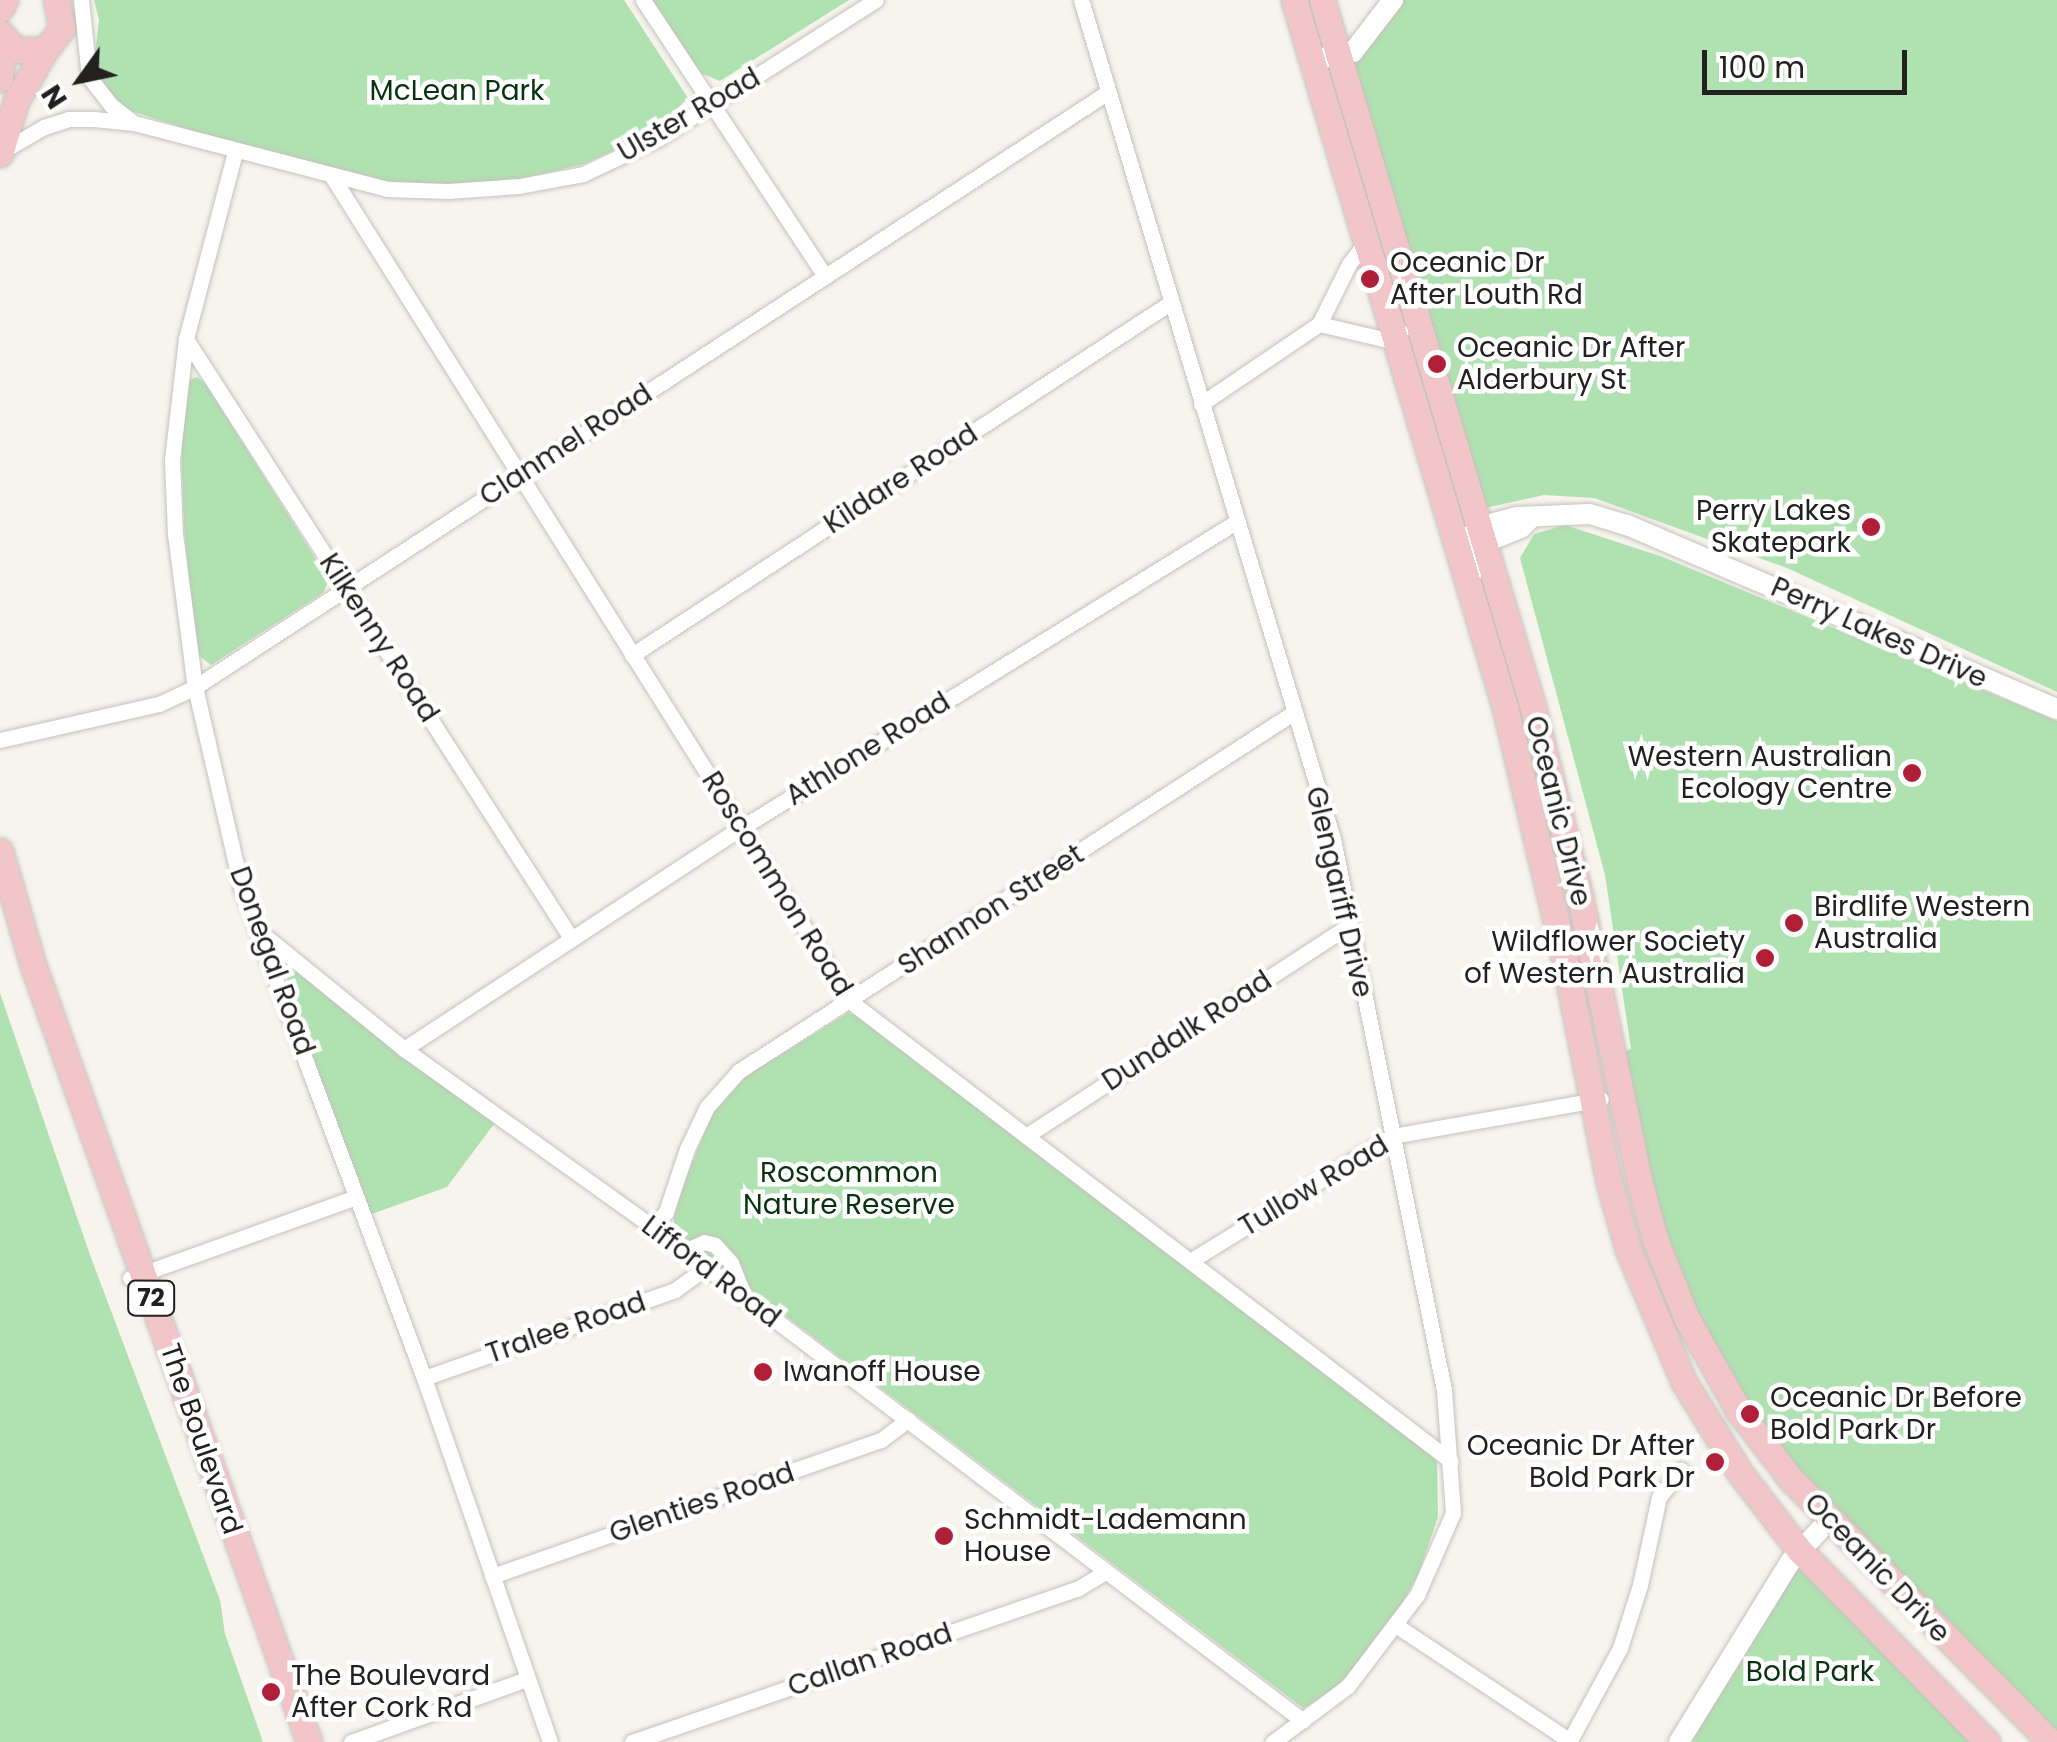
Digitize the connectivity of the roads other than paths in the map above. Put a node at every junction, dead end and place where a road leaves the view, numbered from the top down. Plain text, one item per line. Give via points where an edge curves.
1 (5, 0) edge
2 (56, 0) edge
3 (81, 0) edge
4 (642, 0) edge
5 (876, 0) edge
6 (1081, 0) edge
7 (1294, 0) edge
8 (1322, 0) edge
9 (1394, 0) edge
10 (0, 8) edge
11 (2, 36) edge
12 (45, 50) junction
13 (1339, 57) junction
14 (1312, 60) junction
15 (0, 79) edge
16 (1108, 92) junction
17 (712, 104) junction
18 (134, 123) junction
19 (235, 152) junction
20 (0, 153) edge
21 (333, 178) junction
22 (1369, 248) junction
23 (1396, 248) junction
24 (825, 276) junction
25 (1170, 303) junction
26 (1416, 317) junction
27 (1319, 324) junction
28 (1395, 335) junction
29 (186, 339) junction
30 (1201, 404) junction
31 (518, 477) junction
32 (1446, 511) junction
33 (1236, 522) junction
34 (1479, 533) junction
35 (346, 588) junction
36 (1474, 605) junction
37 (632, 655) junction
38 (195, 687) junction
39 (2057, 710) edge
40 (1293, 712) junction
41 (0, 740) edge
42 (741, 828) junction
43 (0, 851) edge
44 (0, 898) edge
45 (1348, 926) junction
46 (262, 933) junction
47 (571, 938) junction
48 (851, 1002) junction
49 (404, 1049) junction
50 (1620, 1096) junction
51 (1591, 1101) junction
52 (1026, 1136) junction
53 (1392, 1136) junction
54 (356, 1197) junction
55 (653, 1227) junction
56 (682, 1252) junction
57 (1192, 1260) junction
58 (704, 1269) junction
59 (136, 1276) junction
60 (746, 1300) junction
61 (424, 1378) junction
62 (908, 1420) junction
63 (1451, 1461) junction
64 (1681, 1470) dead end
65 (1829, 1520) junction
66 (1799, 1550) junction
67 (1106, 1572) junction
68 (492, 1576) junction
69 (1397, 1626) junction
70 (527, 1679) junction
71 (1304, 1721) junction
72 (1570, 1741) edge
73 (296, 1742) edge
74 (308, 1742) edge
75 (351, 1742) edge
76 (550, 1742) edge
77 (632, 1742) edge
78 (1273, 1742) edge
79 (1679, 1742) edge
80 (1988, 1742) edge
81 (2050, 1742) edge

1 - 10 main road
2 - 12 main road via 62,28
3 - 18 street, Ulster Road via 89,77
4 - 17 street
5 - 17 street, Ulster Road
6 - 16 street, Glengariff Drive
7 - 14 main road, Oceanic Drive
8 - 13 main road, Oceanic Drive
9 - 13 street via 1360,47
11 - 12 main road via 22,52
11 - 15 main road
12 - 20 main road via 16,101
13 - 14 street
13 - 23 main road, Oceanic Drive
14 - 22 main road, Oceanic Drive
16 - 24 street, Clanmel Road
16 - 25 street, Glengariff Drive
17 - 21 street, Ulster Road via 583,174 448,191
17 - 24 street
18 - 19 street, Ulster Road
18 - 20 street, Ulster Road via 68,120
19 - 21 street, Ulster Road
19 - 29 street, Donegal Road
21 - 31 street, Roscommon Road
22 - 23 street
22 - 27 street via 1349,264
22 - 28 main road, Oceanic Drive
23 - 26 main road, Oceanic Drive
24 - 31 street, Clanmel Road
25 - 30 street, Glengariff Drive
25 - 37 street, Kildare Road
26 - 28 street
26 - 34 main road, Oceanic Drive
27 - 28 street via 1383,339
27 - 30 street
28 - 32 main road, Oceanic Drive
29 - 35 street, Kilkenny Road
29 - 38 street, Donegal Road via 172,460
30 - 33 street, Glengariff Drive
31 - 35 street, Clanmel Road
31 - 37 street, Roscommon Road
32 - 34 street
32 - 36 main road, Oceanic Drive
33 - 40 street, Glengariff Drive
33 - 42 street, Athlone Road
34 - 36 street via 1470,558
34 - 39 street, Perry Lakes Drive via 1504,519 1560,513 1627,524
34 - 50 main road, Oceanic Drive via 1564,826
35 - 38 street, Clanmel Road
35 - 47 street, Kilkenny Road
36 - 51 main road, Oceanic Drive via 1526,788
37 - 42 street, Roscommon Road
38 - 41 street, Clanmel Road via 159,704
38 - 46 street, Donegal Road via 242,890
40 - 45 street, Glengariff Drive via 1333,839
40 - 48 street, Shannon Street
42 - 47 street, Athlone Road
42 - 48 street, Roscommon Road
43 - 59 main road, The Boulevard / 72
44 - 59 main road, The Boulevard / 72
45 - 52 street, Dundalk Road
45 - 53 street, Glengariff Drive
46 - 49 street, Lifford Road
46 - 54 street, Donegal Road
47 - 49 street, Athlone Road
48 - 52 street, Roscommon Road
48 - 55 street, Shannon Street via 739,1071 708,1108 666,1212
49 - 55 street, Lifford Road
50 - 51 street, Tullow Road
50 - 65 main road, Oceanic Drive via 1656,1242 1687,1319 1738,1411
51 - 53 street, Tullow Road
51 - 66 main road, Oceanic Drive via 1628,1249 1684,1382 1740,1474
52 - 57 street, Roscommon Road
53 - 57 street, Tullow Road
53 - 63 street, Glengariff Drive via 1444,1390
54 - 59 street
54 - 61 street, Donegal Road
55 - 56 street, Lifford Road
56 - 58 street, Lifford Road
56 - 60 street via 704,1242 715,1245 731,1263
57 - 63 street, Roscommon Road
58 - 60 street, Lifford Road
58 - 61 street, Tralee Road via 674,1290
59 - 73 main road, The Boulevard / 72
59 - 74 main road, The Boulevard / 72
60 - 62 street, Lifford Road
61 - 68 street, Donegal Road
62 - 67 street, Lifford Road
62 - 68 street, Glenties Road via 881,1440
63 - 69 street, Glengariff Drive via 1453,1513
64 - 72 street via 1658,1497 1620,1648
65 - 66 street
65 - 81 main road, Oceanic Drive
66 - 79 street
66 - 80 main road, Oceanic Drive
67 - 71 street, Lifford Road
67 - 77 street, Callan Road via 1077,1589
68 - 70 street, Donegal Road
69 - 71 street, Glengariff Drive via 1348,1686
69 - 72 street
70 - 75 street
70 - 76 street, Donegal Road
71 - 78 street, Glengariff Drive

